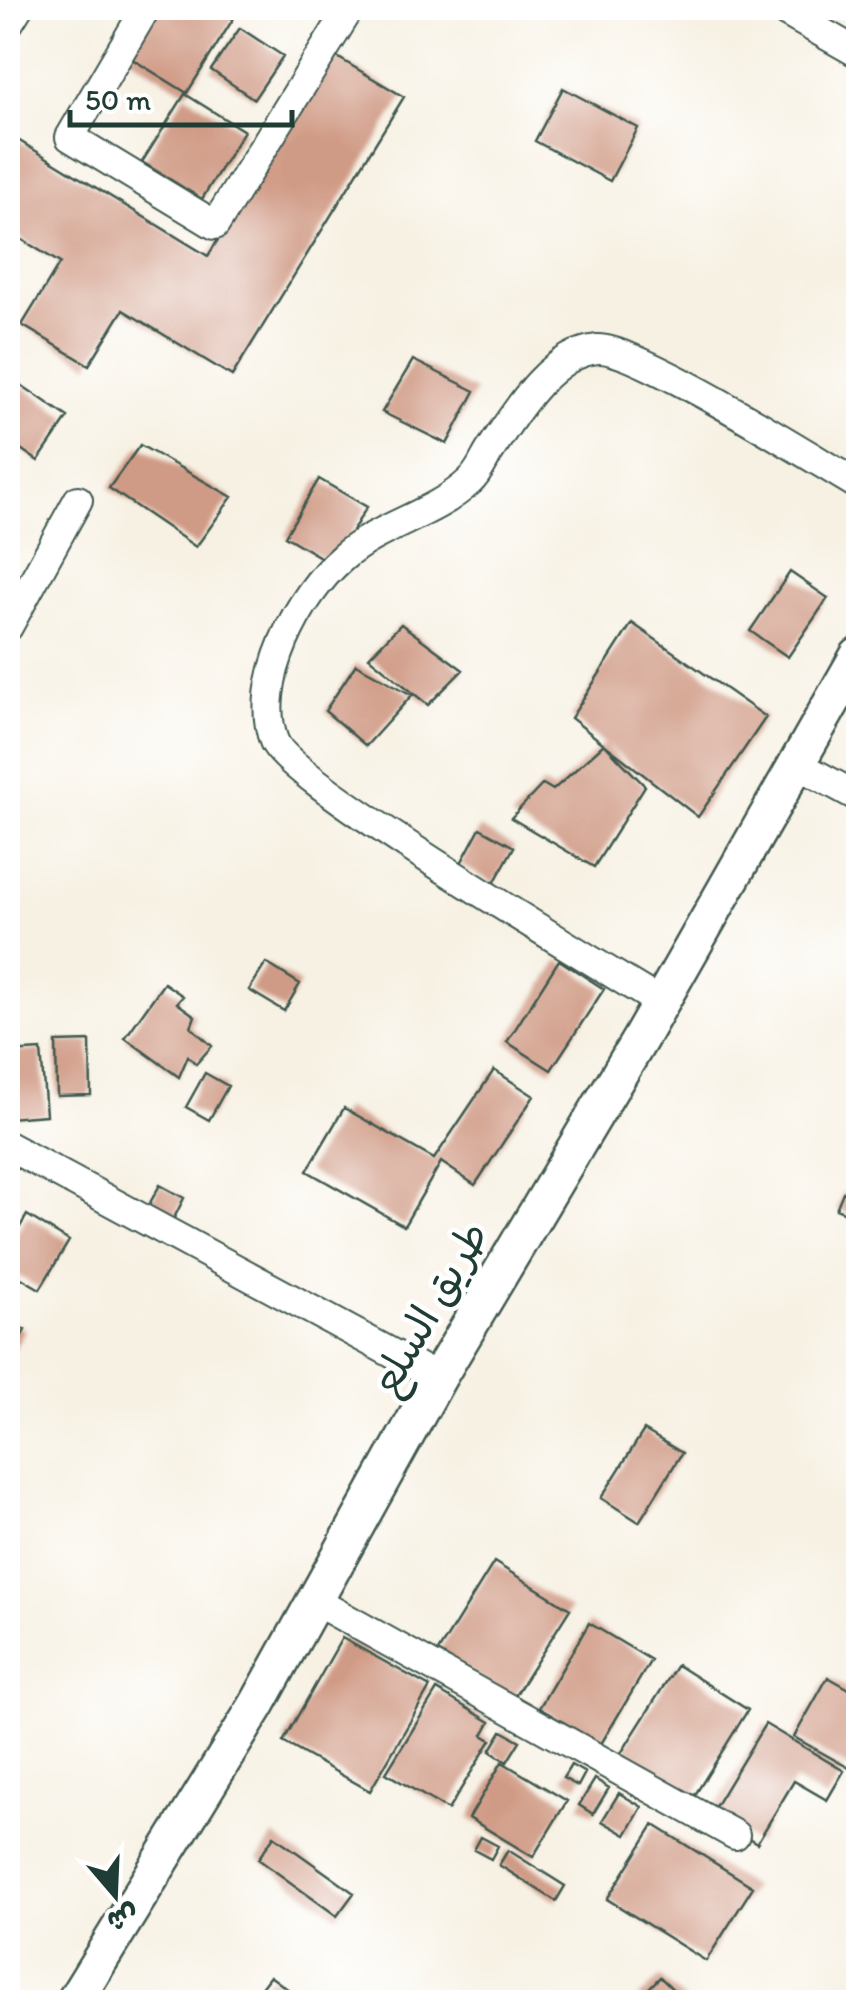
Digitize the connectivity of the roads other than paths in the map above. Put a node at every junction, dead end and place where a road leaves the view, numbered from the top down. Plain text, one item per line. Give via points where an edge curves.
1 (18, 8) edge
2 (146, 8) edge
3 (350, 8) edge
4 (779, 8) edge
5 (8, 24) edge
6 (858, 53) edge
7 (858, 486) edge
8 (78, 500) dead end
9 (8, 627) edge
10 (858, 656) edge
11 (797, 764) junction
12 (858, 797) edge
13 (661, 1004) junction
14 (8, 1146) edge
15 (438, 1378) junction
16 (315, 1601) junction
17 (735, 1834) dead end
18 (74, 2002) edge

1 - 5 street
2 - 3 street via 70,138 215,225
4 - 6 street
7 - 13 street via 660,371 603,348 586,351 536,387 475,476 445,504 342,557 308,597 280,646 270,718 275,744 294,765
8 - 9 street
10 - 11 street, طريق السلع
11 - 12 street
11 - 13 street, طريق السلع
13 - 15 street, طريق السلع
14 - 15 street
15 - 16 street, طريق السلع
16 - 17 street
16 - 18 street, طريق السلع

